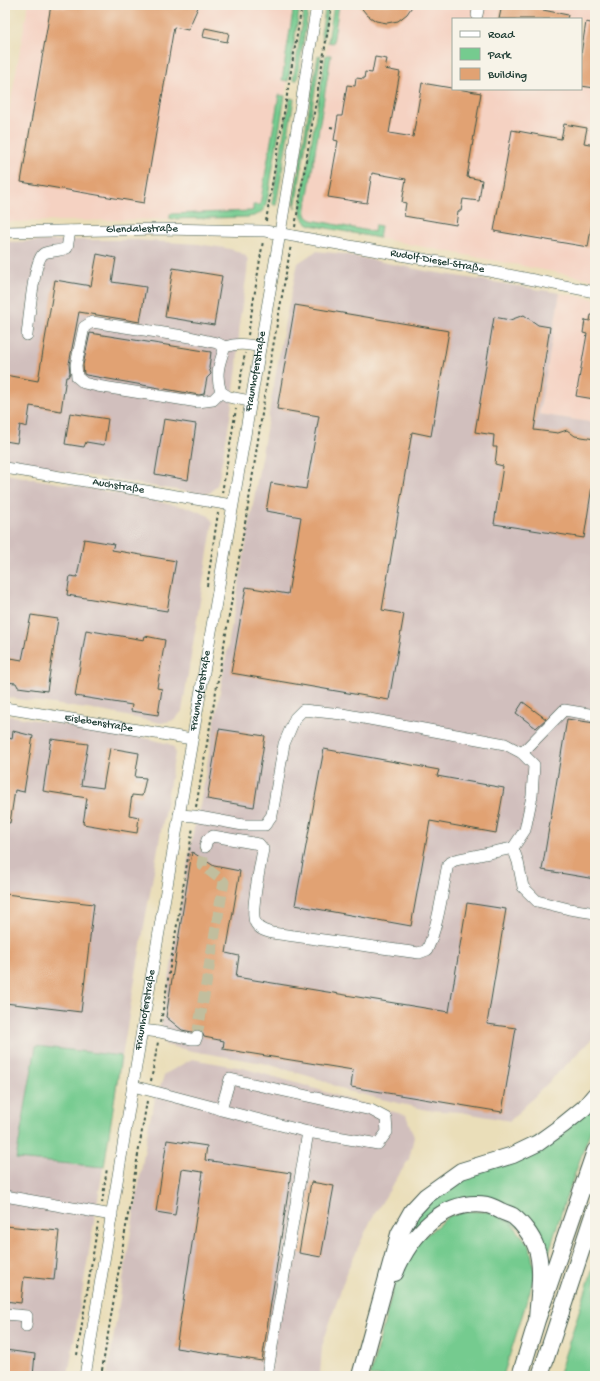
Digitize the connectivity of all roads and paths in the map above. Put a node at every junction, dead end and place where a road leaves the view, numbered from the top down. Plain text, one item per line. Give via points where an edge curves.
1 (302, 5) edge
2 (317, 5) edge
3 (332, 5) edge
4 (330, 127) dead end
5 (336, 128) dead end
6 (70, 231) junction
7 (265, 231) junction
8 (5, 232) edge
9 (280, 233) junction
10 (293, 236) junction
11 (595, 292) edge
12 (27, 336) dead end
13 (246, 344) junction
14 (225, 347) junction
15 (260, 347) junction
16 (221, 392) junction
17 (237, 398) junction
18 (250, 401) junction
19 (5, 468) edge
20 (220, 503) junction
21 (232, 505) junction
22 (206, 590) dead end
23 (5, 708) edge
24 (595, 715) edge
25 (192, 739) junction
26 (522, 753) junction
27 (179, 815) junction
28 (194, 816) junction
29 (205, 847) dead end
30 (513, 848) junction
31 (595, 913) edge
32 (142, 1030) junction
33 (159, 1032) junction
34 (197, 1036) dead end
35 (133, 1086) junction
36 (149, 1091) junction
37 (595, 1095) edge
38 (221, 1110) junction
39 (308, 1132) junction
40 (595, 1151) edge
41 (108, 1167) dead end
42 (5, 1196) edge
43 (595, 1209) edge
44 (100, 1212) junction
45 (112, 1215) junction
46 (5, 1314) edge
47 (537, 1320) junction
48 (26, 1326) dead end
49 (76, 1361) dead end
50 (85, 1376) edge
51 (101, 1376) edge
52 (267, 1376) edge
53 (360, 1376) edge
54 (367, 1376) edge
55 (520, 1376) edge
56 (540, 1376) edge

1 - 7 path
2 - 9 street, Fraunhoferstraße
3 - 10 path
4 - 5 path
6 - 7 street, Glendalestraße
6 - 8 street, Glendalestraße
6 - 12 street via 67,248 45,252 41,257 35,274
7 - 9 street, Glendalestraße
7 - 13 path
9 - 10 street, Rudolf-Diesel-Straße
9 - 15 street, Fraunhoferstraße
10 - 11 street, Rudolf-Diesel-Straße
10 - 28 path
13 - 14 street
13 - 15 street
13 - 17 path
14 - 16 street via 217,382
14 - 16 street via 218,342 92,322 84,327 76,365 77,377 84,383 97,386 198,402 213,400
15 - 18 street, Fraunhoferstraße
16 - 17 street
17 - 18 street
17 - 20 path
18 - 21 street, Fraunhoferstraße
19 - 20 street, Auchstraße
20 - 21 street, Auchstraße
20 - 22 path
21 - 25 street, Fraunhoferstraße
23 - 25 street, Eislebenstraße
24 - 26 street via 564,710
25 - 27 street, Fraunhoferstraße
26 - 28 street via 505,744 342,714 303,710 295,718 284,744 272,815 265,825 243,825
26 - 30 street via 534,765 532,796 525,830
27 - 28 street
27 - 32 street, Fraunhoferstraße
28 - 33 path
29 - 30 street via 207,840 213,836 259,844 264,849 254,904 254,921 261,930 418,953 427,950 431,941 448,864 455,860
30 - 31 street via 523,887 537,901
32 - 33 street
32 - 35 street, Fraunhoferstraße
33 - 34 street via 191,1039 196,1039
33 - 36 path
35 - 36 street
35 - 45 street, Fraunhoferstraße
36 - 38 street
36 - 51 path
37 - 53 highway via 584,1108 538,1142 513,1155 461,1171 426,1196 412,1211 398,1234
38 - 39 street
38 - 39 street via 230,1079 371,1110 386,1118 387,1132 378,1144
39 - 52 street
40 - 47 highway
41 - 44 path
42 - 44 street
43 - 56 highway
44 - 45 street
44 - 49 path
45 - 50 street, Fraunhoferstraße
46 - 48 street via 27,1316
47 - 54 highway via 539,1262 536,1247 526,1230 512,1216 488,1205 468,1205 449,1210 433,1219 418,1233 398,1265
47 - 55 highway

